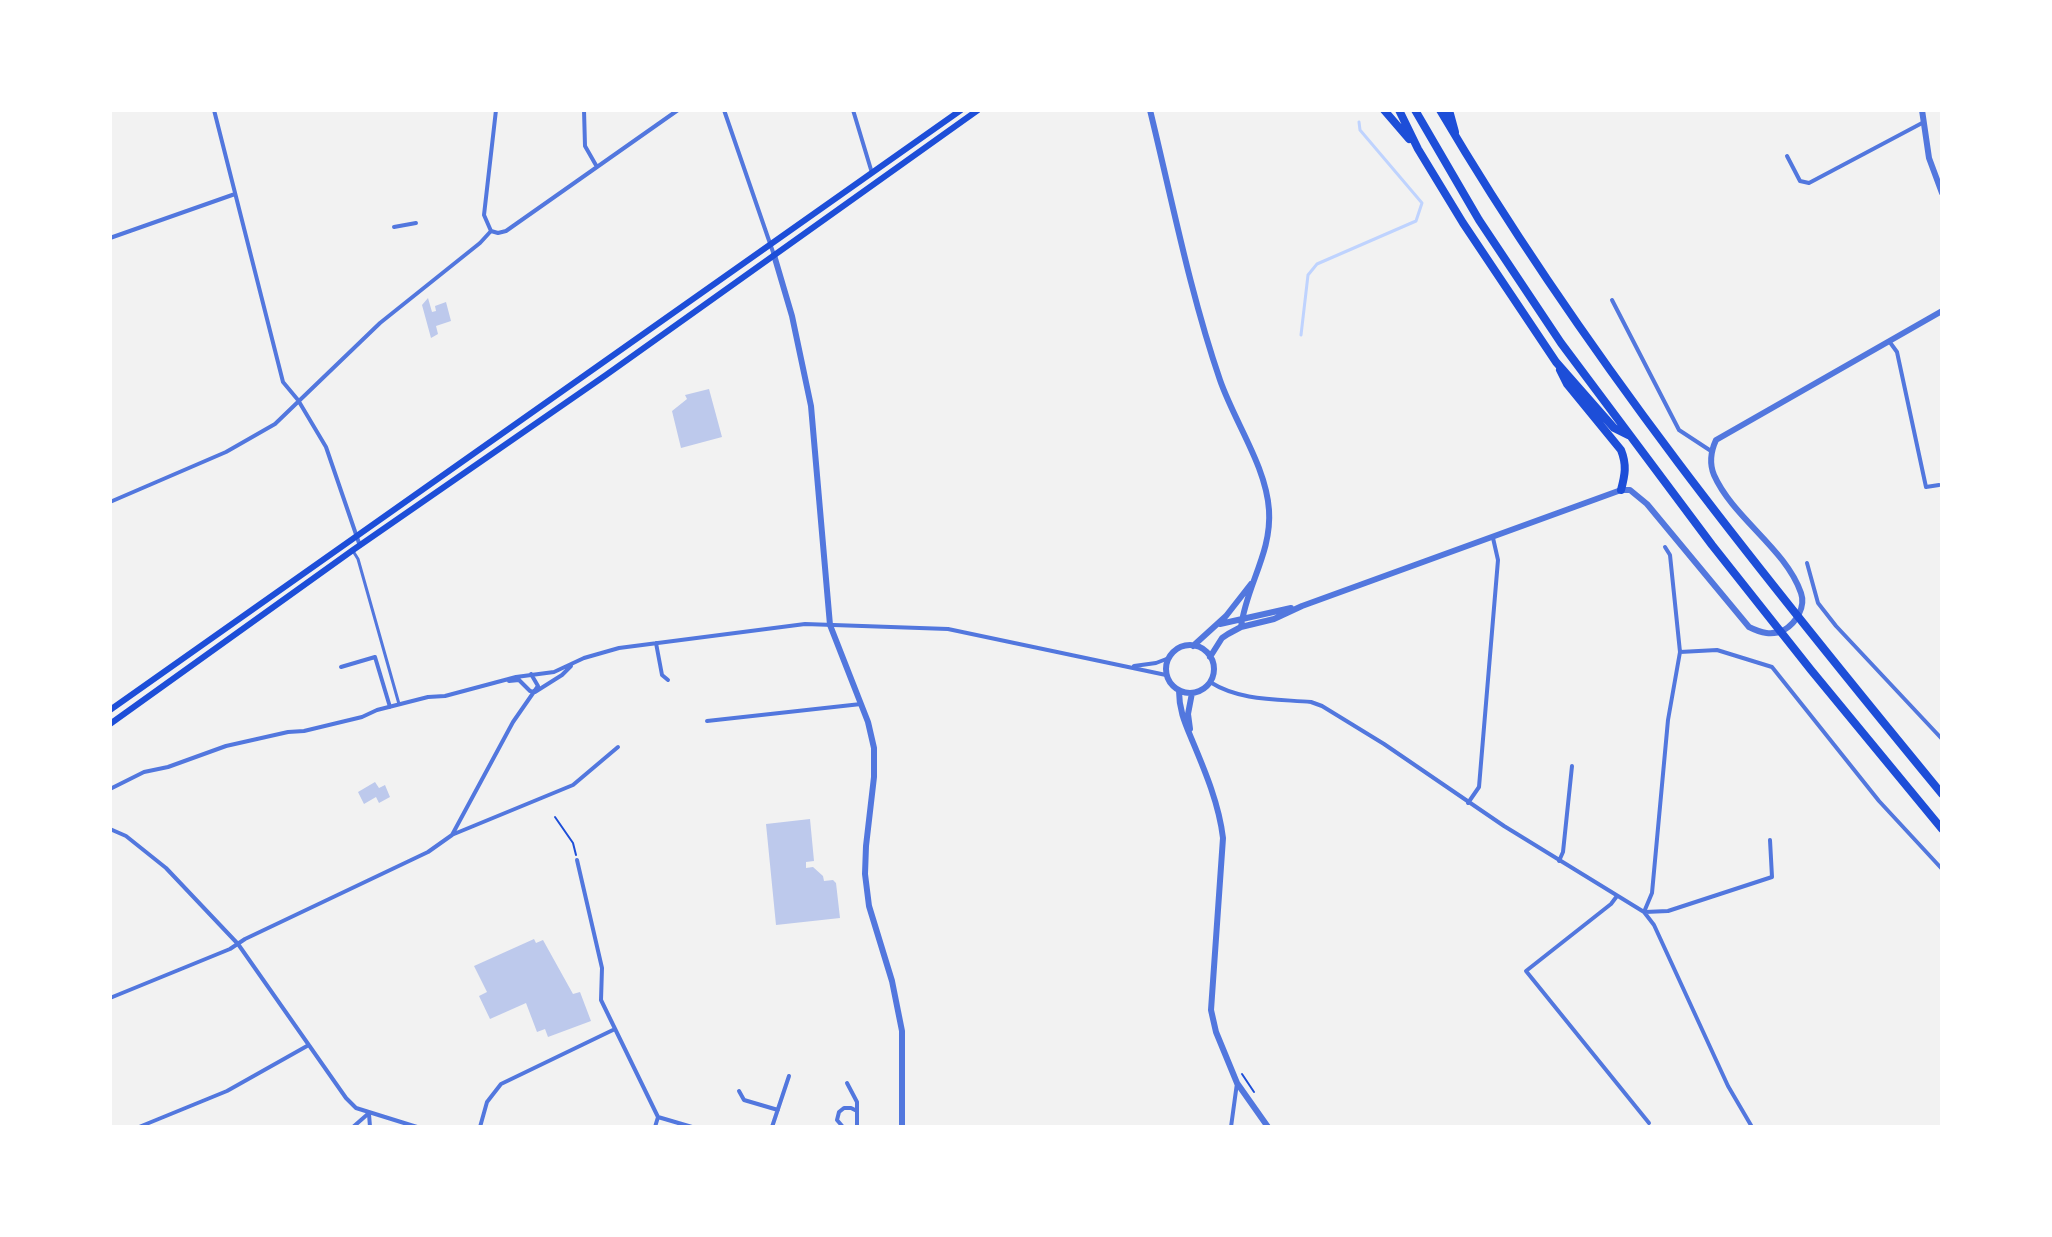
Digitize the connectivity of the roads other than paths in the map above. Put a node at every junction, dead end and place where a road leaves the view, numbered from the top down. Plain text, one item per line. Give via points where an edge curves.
1 (214, 110) edge
2 (496, 110) edge
3 (584, 110) edge
4 (678, 110) edge
5 (724, 110) edge
6 (853, 110) edge
7 (961, 110) edge
8 (978, 110) edge
9 (1150, 110) edge
10 (1384, 110) edge
11 (1399, 110) edge
12 (1415, 110) edge
13 (1440, 110) edge
14 (1449, 110) edge
15 (1922, 110) edge
16 (1924, 122) junction
17 (1456, 137) junction
18 (1418, 149) junction
19 (1787, 156) dead end
20 (597, 167) junction
21 (872, 173) junction
22 (1942, 193) edge
23 (235, 194) junction
24 (416, 223) dead end
25 (394, 227) dead end
26 (491, 231) junction
27 (110, 238) edge
28 (770, 246) junction
29 (774, 255) junction
30 (1612, 300) dead end
31 (1942, 311) edge
32 (1889, 341) junction
33 (1556, 362) junction
34 (298, 400) junction
35 (1629, 435) junction
36 (1711, 451) junction
37 (1939, 485) dead end
38 (1621, 490) junction
39 (110, 502) edge
40 (356, 536) junction
41 (1493, 538) junction
42 (1665, 547) dead end
43 (356, 548) junction
44 (1807, 563) dead end
45 (1256, 578) junction
46 (1242, 623) junction
47 (1218, 624) junction
48 (830, 625) junction
49 (656, 643) junction
50 (1193, 646) junction
51 (1680, 652) junction
52 (1210, 657) junction
53 (1169, 658) junction
54 (574, 663) junction
55 (1120, 665) junction
56 (341, 667) dead end
57 (531, 674) junction
58 (1166, 675) junction
59 (668, 680) dead end
60 (506, 681) junction
61 (1210, 682) junction
62 (1179, 691) junction
63 (535, 692) junction
64 (1192, 693) junction
65 (399, 704) junction
66 (861, 704) junction
67 (390, 707) junction
68 (110, 710) edge
69 (707, 721) dead end
70 (110, 724) edge
71 (1191, 737) junction
72 (1942, 739) edge
73 (618, 747) dead end
74 (1572, 766) dead end
75 (110, 789) edge
76 (1942, 794) edge
77 (1468, 803) junction
78 (110, 829) edge
79 (1942, 829) edge
80 (452, 835) junction
81 (1770, 840) dead end
82 (577, 860) road end
83 (1559, 861) junction
84 (1942, 869) edge
85 (1617, 896) junction
86 (1644, 912) junction
87 (238, 944) junction
88 (110, 998) edge
89 (615, 1029) junction
90 (307, 1046) junction
91 (789, 1076) dead end
92 (847, 1083) dead end
93 (1237, 1083) junction
94 (739, 1091) dead end
95 (778, 1110) junction
96 (857, 1111) junction
97 (369, 1113) junction
98 (658, 1117) junction
99 (1649, 1123) dead end
100 (139, 1127) edge
101 (353, 1127) edge
102 (370, 1127) edge
103 (417, 1127) edge
104 (480, 1127) edge
105 (655, 1127) edge
106 (692, 1127) edge
107 (772, 1127) edge
108 (843, 1127) edge
109 (857, 1127) edge
110 (902, 1127) edge
111 (1231, 1127) edge
112 (1268, 1127) edge
113 (1752, 1127) edge

1 - 23 street
2 - 26 street via 484,215
3 - 20 street via 585,146
4 - 20 street
5 - 28 street
6 - 21 street
7 - 21 main road
8 - 29 main road
9 - 45 street via 1205,334 1264,482 1268,531
10 - 18 highway
11 - 18 highway
12 - 35 highway via 1479,220
13 - 17 highway
14 - 17 highway
15 - 16 street
16 - 19 street via 1809,183 1800,181
16 - 22 street via 1929,158
17 - 76 highway via 1585,338 1785,603
18 - 33 highway
20 - 26 street via 506,231
21 - 28 main road
23 - 27 street
23 - 34 street via 283,382
24 - 25 street
26 - 34 street
28 - 29 street
28 - 40 main road
29 - 43 main road
29 - 48 street via 811,406
30 - 36 street via 1679,430
31 - 32 street
32 - 36 street via 1725,433
32 - 37 street via 1897,352 1926,487
33 - 35 highway via 1614,428
33 - 38 highway via 1567,384 1621,450
34 - 39 street via 275,424 226,452
34 - 40 street via 326,447
35 - 79 highway
36 - 38 street via 1720,485 1801,591 1795,621 1782,631 1763,633 1749,627 1647,504 1630,490
38 - 41 street
40 - 43 street
40 - 68 main road
41 - 46 street via 1274,619
41 - 77 street via 1498,560 1479,787
42 - 51 street
43 - 65 street
43 - 70 main road
44 - 72 street via 1818,603
45 - 46 street
45 - 47 street
46 - 47 street
46 - 52 street via 1222,638
47 - 50 street
48 - 49 street
48 - 55 street via 948,629
48 - 66 street
49 - 54 street via 601,652
49 - 59 street via 662,675
50 - 52 street
50 - 53 street via 1182,647
51 - 84 street via 1717,650 1772,667 1879,801
51 - 86 street via 1668,720 1652,893
52 - 61 street
53 - 55 street
53 - 58 street
54 - 57 street
54 - 63 street
55 - 58 street
56 - 67 street via 375,657
57 - 60 street
57 - 63 street via 538,686
58 - 62 street
60 - 63 street via 519,680
60 - 65 street
61 - 64 street
61 - 77 street via 1241,696 1322,706
62 - 64 street
62 - 71 street
63 - 80 street
64 - 71 street
65 - 67 street
66 - 69 street
66 - 110 street via 874,748 865,874 902,1031
67 - 75 street via 226,746 144,772
71 - 93 street via 1221,822 1211,1010
73 - 80 street via 573,785
74 - 83 street
77 - 83 street
78 - 87 street via 166,868
80 - 87 street via 428,852
81 - 86 street via 1772,877 1668,911
82 - 89 street via 602,968 601,1000
83 - 85 street
85 - 86 street
85 - 99 street via 1526,971
86 - 113 street
87 - 88 street
87 - 90 street
89 - 98 street
89 - 104 street via 501,1084 487,1102
90 - 97 street via 346,1098
90 - 100 street via 227,1091
91 - 95 street
92 - 96 street
93 - 111 street
93 - 112 street
94 - 95 street via 744,1100
95 - 107 street
96 - 108 street via 839,1112
96 - 109 street
97 - 101 street
97 - 102 street
97 - 103 street
98 - 105 street
98 - 106 street

